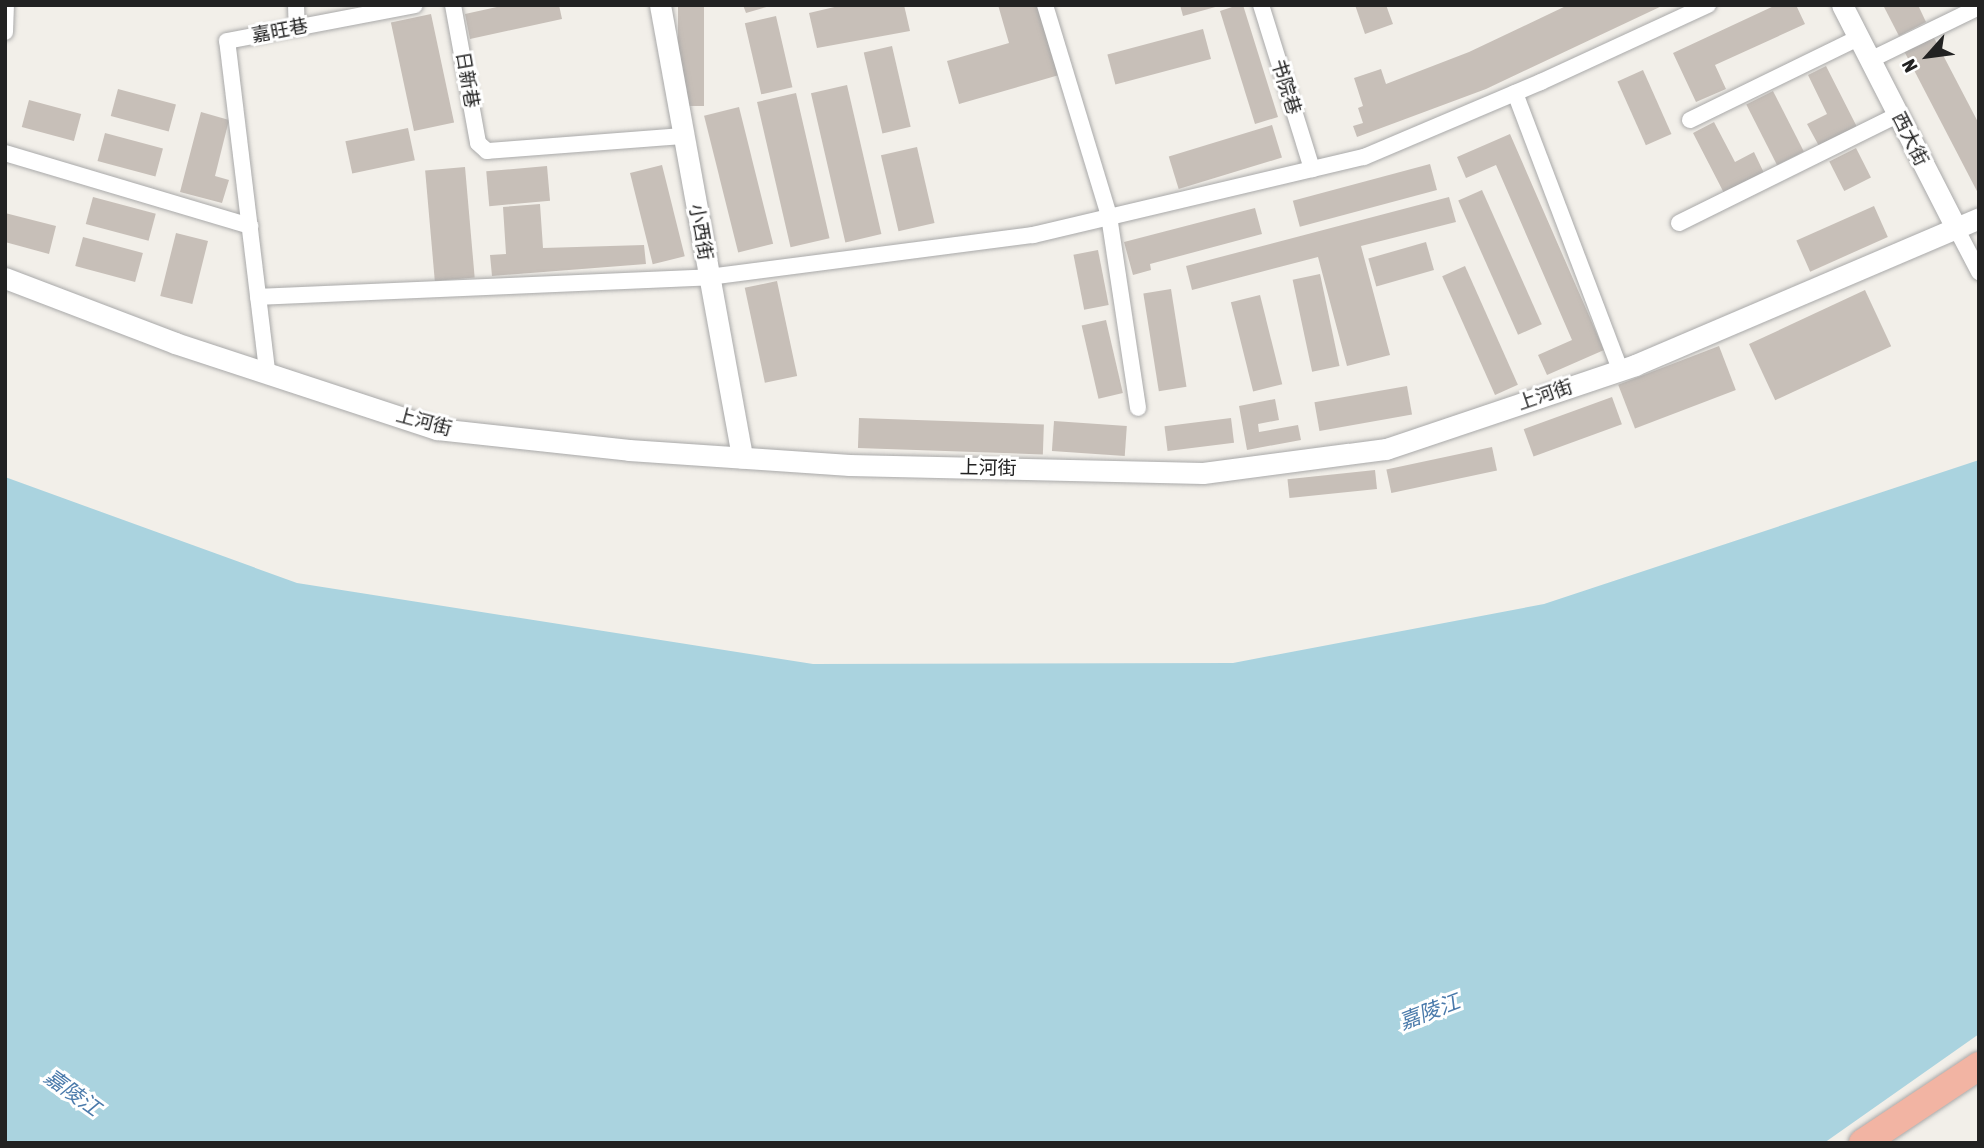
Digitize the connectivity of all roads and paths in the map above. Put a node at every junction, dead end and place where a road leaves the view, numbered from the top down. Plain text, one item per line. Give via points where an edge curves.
1 (6, 5) edge
2 (296, 5) edge
3 (415, 5) edge
4 (453, 5) edge
5 (660, 5) edge
6 (1045, 5) edge
7 (1261, 5) edge
8 (1708, 5) edge
9 (1842, 5) edge
10 (1979, 7) edge
11 (297, 28) junction
12 (5, 32) edge
13 (1858, 38) junction
14 (1870, 60) junction
15 (1515, 93) junction
16 (1898, 115) junction
17 (1690, 120) dead end
18 (684, 136) junction
19 (5, 153) edge
20 (1312, 169) junction
21 (1109, 216) junction
22 (1979, 218) edge
23 (1679, 223) dead end
24 (250, 226) junction
25 (1955, 228) junction
26 (1979, 272) edge
27 (709, 277) junction
28 (5, 278) edge
29 (258, 297) junction
30 (267, 370) junction
31 (1620, 370) junction
32 (1138, 408) dead end
33 (742, 458) junction
34 (1979, 1066) edge
35 (1863, 1143) edge

1 - 12 street
2 - 11 street
3 - 11 street, 嘉旺巷
4 - 18 street, 日新巷 via 478,142 487,152
5 - 18 street, 小西街
6 - 21 street
7 - 20 street, 书院巷
8 - 15 street
9 - 13 street, 西大街
10 - 14 street
11 - 24 street, 嘉旺巷 via 228,41
13 - 14 street, 西大街
13 - 17 street
14 - 16 street, 西大街
15 - 20 street via 1364,157
15 - 31 street
16 - 23 street
16 - 25 street, 西大街
18 - 27 street, 小西街
19 - 24 street
20 - 21 street
21 - 27 street via 1033,235
21 - 32 street
22 - 25 street, 上河街
24 - 29 street
25 - 26 street, 西大街
25 - 31 street, 上河街
27 - 29 street
27 - 33 street, 小西街
28 - 30 street, 上河街 via 175,342
29 - 30 street
30 - 33 street, 上河街 via 437,429
31 - 33 street, 上河街 via 1386,449 1203,473 849,465
34 - 35 highway

